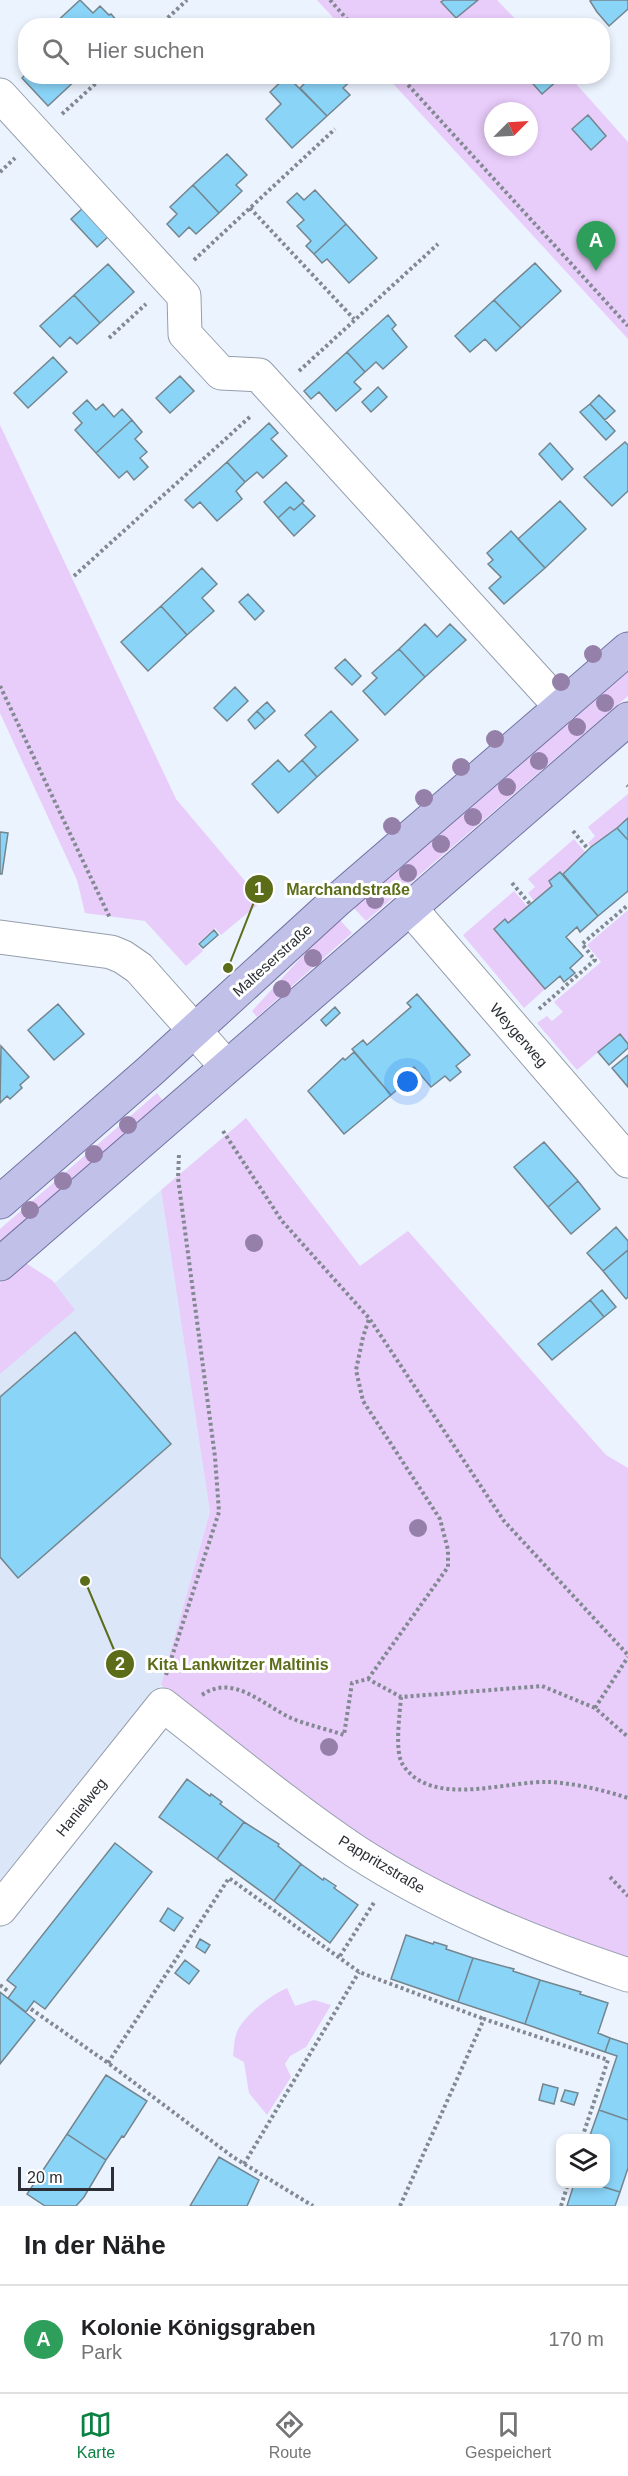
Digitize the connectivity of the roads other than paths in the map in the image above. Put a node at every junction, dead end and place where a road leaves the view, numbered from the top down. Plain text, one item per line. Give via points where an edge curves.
1 (0, 95) edge
2 (628, 649) edge
3 (561, 707) junction
4 (628, 719) edge
5 (410, 908) junction
6 (0, 937) edge
7 (195, 1030) junction
8 (226, 1066) junction
9 (628, 1161) edge
10 (0, 1202) edge
11 (0, 1264) edge
12 (163, 1704) joint
13 (0, 1909) edge
14 (628, 1974) edge

1 - 3 street via 184,296 185,334 221,373 259,375
2 - 3 main road, Malteserstraße
3 - 7 main road, Malteserstraße via 335,902
4 - 5 main road
5 - 8 main road
5 - 9 street, Weygerweg
6 - 7 street via 111,952 123,957 139,968
7 - 8 street
7 - 10 main road, Malteserstraße
8 - 11 main road
12 - 13 street, Hanielweg
12 - 14 street, Pappritzstraße via 355,1851 416,1887 492,1925

